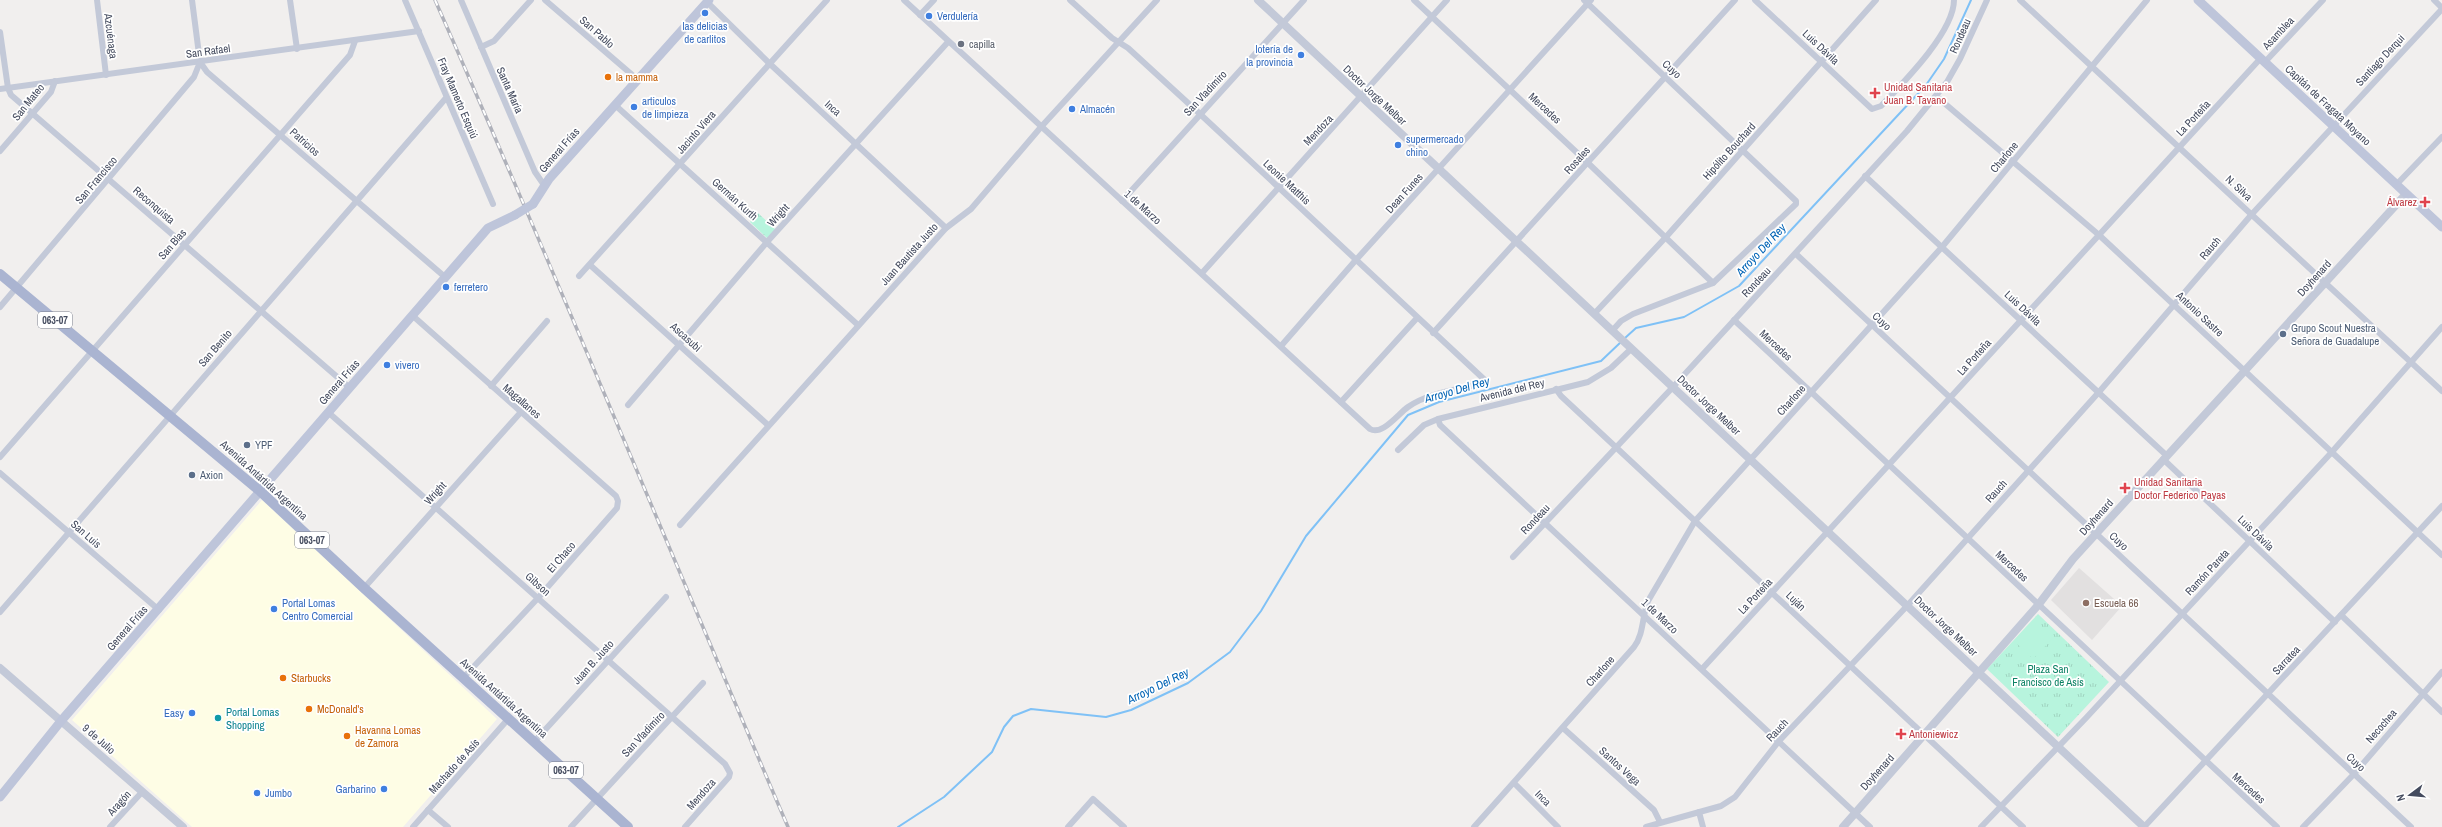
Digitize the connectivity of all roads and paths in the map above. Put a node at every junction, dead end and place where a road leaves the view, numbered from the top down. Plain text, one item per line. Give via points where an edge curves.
1 (97, 0) edge
2 (192, 0) edge
3 (290, 0) edge
4 (405, 0) edge
5 (462, 0) edge
6 (531, 0) edge
7 (545, 0) edge
8 (827, 0) edge
9 (904, 0) edge
10 (934, 0) edge
11 (1070, 0) edge
12 (1157, 0) edge
13 (1258, 0) edge
14 (1304, 0) edge
15 (1414, 0) edge
16 (1447, 0) edge
17 (1735, 0) edge
18 (1755, 0) edge
19 (1876, 0) edge
20 (1954, 0) edge
21 (1987, 0) edge
22 (2020, 0) edge
23 (2147, 0) edge
24 (2198, 0) edge
25 (2323, 0) edge
26 (2434, 0) edge
27 (708, 1) edge
28 (1588, 1) edge
29 (2442, 8) edge
30 (920, 15) junction
31 (1432, 16) junction
32 (1283, 23) junction
33 (418, 31) junction
34 (0, 32) edge
35 (355, 41) junction
36 (948, 42) junction
37 (1119, 42) junction
38 (481, 47) junction
39 (297, 48) junction
40 (2262, 61) junction
41 (200, 62) junction
42 (1822, 62) junction
43 (769, 63) junction
44 (2093, 66) junction
45 (106, 75) junction
46 (1665, 77) junction
47 (637, 79) junction
48 (55, 81) junction
49 (8, 88) junction
50 (0, 89) edge
51 (1511, 90) junction
52 (1936, 96) junction
53 (1362, 97) junction
54 (446, 98) junction
55 (615, 105) junction
56 (32, 114) junction
57 (1200, 114) junction
58 (2332, 125) junction
59 (1041, 127) junction
60 (281, 134) junction
61 (2442, 137) edge
62 (856, 142) junction
63 (2180, 147) junction
64 (1744, 150) junction
65 (0, 152) edge
66 (1588, 163) junction
67 (2012, 163) junction
68 (681, 164) junction
69 (1439, 169) junction
70 (1865, 176) junction
71 (109, 180) junction
72 (544, 185) junction
73 (2396, 185) junction
74 (1278, 188) junction
75 (2406, 194) junction
76 (357, 201) junction
77 (1122, 201) junction
78 (493, 204) dead end
79 (2252, 214) junction
80 (2442, 227) edge
81 (946, 228) junction
82 (2099, 235) junction
83 (1666, 237) junction
84 (1518, 240) junction
85 (768, 242) junction
86 (184, 245) junction
87 (1942, 247) junction
88 (1796, 254) junction
89 (1355, 261) junction
90 (590, 265) junction
91 (1202, 273) junction
92 (0, 274) edge
93 (579, 276) dead end
94 (445, 277) junction
95 (1712, 282) junction
96 (2325, 282) junction
97 (17, 288) junction
98 (2176, 304) junction
99 (0, 307) edge
100 (260, 311) junction
101 (1594, 314) junction
102 (413, 316) junction
103 (1417, 318) junction
104 (1734, 320) junction
105 (2020, 320) junction
106 (547, 322) dead end
107 (858, 325) junction
108 (1872, 325) junction
109 (2442, 327) edge
110 (1433, 333) junction
111 (1614, 333) junction
112 (679, 344) junction
113 (1281, 346) junction
114 (1628, 346) junction
115 (92, 351) junction
116 (2411, 361) junction
117 (2245, 370) junction
118 (1487, 382) joint
119 (491, 386) junction
120 (1673, 387) junction
121 (350, 388) junction
122 (1556, 389) junction
123 (2099, 392) junction
124 (2442, 392) edge
125 (1811, 393) junction
126 (1950, 399) junction
127 (1341, 402) junction
128 (628, 405) dead end
129 (521, 412) junction
130 (328, 413) junction
131 (170, 414) junction
132 (1438, 419) junction
133 (768, 425) junction
134 (1370, 429) joint
135 (1616, 447) junction
136 (1398, 450) dead end
137 (2331, 453) junction
138 (0, 457) edge
139 (2165, 457) junction
140 (1751, 459) junction
141 (1890, 466) junction
142 (2027, 472) junction
143 (0, 473) edge
144 (260, 491) junction
145 (618, 501) joint
146 (2442, 506) edge
147 (436, 507) junction
148 (1694, 521) junction
149 (1545, 523) junction
150 (680, 525) dead end
151 (69, 532) junction
152 (1828, 532) junction
153 (2418, 533) junction
154 (2096, 534) junction
155 (1968, 538) junction
156 (2250, 540) junction
157 (2442, 555) edge
158 (1513, 557) dead end
159 (364, 588) junction
160 (1773, 592) junction
161 (666, 597) dead end
162 (538, 598) junction
163 (2039, 604) junction
164 (1907, 606) junction
165 (159, 610) junction
166 (0, 612) edge
167 (2182, 613) junction
168 (1643, 614) junction
169 (2341, 615) junction
170 (2334, 622) junction
171 (608, 660) junction
172 (1850, 667) junction
173 (0, 668) edge
174 (1702, 669) junction
175 (1979, 672) junction
176 (2442, 672) edge
177 (464, 677) junction
178 (2121, 680) junction
179 (704, 683) dead end
180 (2267, 694) junction
181 (2422, 694) junction
182 (2442, 712) edge
183 (673, 716) junction
184 (509, 718) junction
185 (62, 721) junction
186 (1563, 728) junction
187 (1924, 735) junction
188 (1779, 741) junction
189 (534, 742) junction
190 (2058, 747) junction
191 (2204, 761) junction
192 (730, 773) joint
193 (2354, 774) junction
194 (1514, 783) junction
195 (142, 792) junction
196 (0, 797) edge
197 (597, 798) junction
198 (2001, 807) junction
199 (428, 810) junction
200 (1699, 812) junction
201 (1855, 813) junction
202 (1660, 822) junction
203 (110, 827) edge
204 (183, 827) edge
205 (413, 827) edge
206 (448, 827) edge
207 (571, 827) edge
208 (628, 827) edge
209 (686, 827) edge
210 (1068, 827) edge
211 (1124, 827) edge
212 (1474, 827) edge
213 (1558, 827) edge
214 (1646, 827) edge
215 (1702, 827) edge
216 (1843, 827) edge
217 (1870, 827) edge
218 (1981, 827) edge
219 (2023, 827) edge
220 (2144, 827) edge
221 (2277, 827) edge
222 (2303, 827) edge
223 (2411, 827) edge

1 - 45 street, Azcuénaga
2 - 41 street
3 - 39 street
4 - 33 street, Fray Mamerto Esquiú
5 - 38 street, Santa María
6 - 38 street via 494,41
7 - 47 street, San Pablo
8 - 43 street, Jacinto Viera
9 - 30 street, 1 de Marzo
10 - 30 street
11 - 37 street, Leonie Matthis
12 - 37 street, Juan Bautista Justo
13 - 32 street, Doctor Jorge Melber
14 - 32 street, San Vladimiro
15 - 31 street, Mercedes
16 - 31 street, Mendoza
17 - 46 street, Rosales
18 - 42 street, Luis Dávila
19 - 42 street, Hipólito Bouchard
20 - 42 street, Luis Dávila via 1952,13 1926,58 1882,106 1872,109
21 - 52 street, Rondeau via 1967,47
22 - 44 street, N. Silva
23 - 44 street, Charlone
24 - 40 main road, Capitán de Fragata Moyano
25 - 40 street, Asamblea
26 - 29 street
27 - 43 street, Inca
27 - 47 main road, General Frías
28 - 46 street, Cuyo
28 - 51 street, Dean Funes
29 - 58 street, Santiago Derqui
30 - 36 street, 1 de Marzo
31 - 51 street, Mercedes
31 - 53 street, Mendoza
32 - 53 street, Doctor Jorge Melber
32 - 57 street, San Vladimiro
33 - 35 street, San Rafael
33 - 54 street, Fray Mamerto Esquiú
34 - 49 street
35 - 39 street, San Rafael
35 - 60 street, San Blas via 350,55
36 - 59 street, 1 de Marzo
36 - 62 street, Wright
37 - 57 street, Leonie Matthis
37 - 59 street, Juan Bautista Justo
38 - 72 street, Santa María
39 - 41 street, San Rafael
40 - 58 main road, Capitán de Fragata Moyano
40 - 63 street, La Porteña
41 - 45 street, San Rafael
41 - 60 street, Patricios via 207,72
41 - 71 street, San Francisco via 194,77
42 - 64 street, Hipólito Bouchard
43 - 62 street, Inca
43 - 68 street, Jacinto Viera
44 - 63 street, N. Silva
44 - 67 street, Charlone
45 - 48 street, San Rafael
46 - 64 street, Cuyo
46 - 66 street, Rosales
47 - 55 main road, General Frías
48 - 49 street, San Rafael
48 - 56 street, San Mateo via 51,92
49 - 50 street, San Rafael
49 - 56 street, Reconquista
51 - 66 street, Mercedes
51 - 69 street, Dean Funes
52 - 67 street, Antonio Sastre
52 - 70 street, Rondeau
53 - 69 street, Doctor Jorge Melber
53 - 74 street, Mendoza
54 - 76 street, San Benito
54 - 78 street, Fray Mamerto Esquiú
55 - 68 street, Germán Kurth
55 - 72 main road, General Frías
56 - 65 street, San Mateo
56 - 71 street, Reconquista
57 - 74 street, Leonie Matthis
57 - 77 street, San Vladimiro
58 - 73 main road, Capitán de Fragata Moyano
58 - 79 street, Rauch
59 - 77 street, 1 de Marzo
59 - 81 street, Juan Bautista Justo via 971,209
60 - 76 street, Patricios
60 - 86 street, San Blas
61 - 73 street
62 - 81 street, Inca
62 - 85 street, Wright
63 - 79 street, N. Silva
63 - 82 street, La Porteña
64 - 83 street, Hipólito Bouchard
64 - 95 street, Cuyo via 1796,201 1796,204
66 - 83 street, Mercedes
66 - 84 street, Rosales
67 - 82 street, Antonio Sastre
67 - 87 street, Charlone
68 - 85 street, Germán Kurth
68 - 90 street, Jacinto Viera
69 - 84 street, Doctor Jorge Melber
69 - 89 street, Dean Funes
70 - 87 street, Luis Dávila
70 - 88 street, Rondeau
71 - 86 street, Reconquista
71 - 97 street, San Francisco
72 - 94 main road, General Frías, bridge via 533,204 488,228
73 - 75 main road, Capitán de Fragata Moyano
74 - 89 street, Leonie Matthis
74 - 91 street, Mendoza
75 - 80 main road, Capitán de Fragata Moyano
75 - 96 street, Doyhenard
76 - 94 street, Patricios
76 - 100 street, San Benito
77 - 91 street, 1 de Marzo
79 - 96 street, N. Silva
79 - 98 street, Rauch
81 - 107 street, Juan Bautista Justo
82 - 98 street, Antonio Sastre
82 - 105 street, La Porteña
83 - 95 street, Mercedes
83 - 101 street, Hipólito Bouchard
84 - 101 street, Doctor Jorge Melber
84 - 110 street, Rosales
85 - 107 street, Germán Kurth
85 - 112 street, Wright
86 - 100 street, Reconquista
86 - 115 street, San Blas
87 - 105 street, Luis Dávila
87 - 108 street, Charlone
88 - 104 street, Rondeau
88 - 108 street, Cuyo
89 - 103 street, Leonie Matthis
89 - 113 street, Dean Funes
90 - 93 street, Jacinto Viera
90 - 112 street, Ascasubi
91 - 113 street, 1 de Marzo
92 - 97 main road, Avenida Antártida Argentina / 063-07
94 - 102 main road, General Frías
95 - 111 street via 1632,314 1621,321
96 - 116 street, N. Silva
96 - 117 street, Doyhenard
97 - 99 street, San Francisco
97 - 115 main road, Avenida Antártida Argentina / 063-07
98 - 117 street, Antonio Sastre
98 - 123 street, Rauch
100 - 121 street, Reconquista
100 - 131 street, San Benito
101 - 111 street, Doctor Jorge Melber
102 - 119 street, Magallanes
102 - 121 main road, General Frías
103 - 110 street, Leonie Matthis
103 - 127 street
104 - 120 street, Rondeau
104 - 125 street, Mercedes
105 - 123 street, Luis Dávila
105 - 126 street, La Porteña
106 - 119 street
107 - 133 street, Juan Bautista Justo
108 - 125 street, Charlone
108 - 126 street, Cuyo
109 - 116 street, Ramón Pareta
110 - 118 street, Leonie Matthis
111 - 114 street, Doctor Jorge Melber
112 - 128 street, Wright
112 - 133 street, Ascasubi
113 - 127 street, 1 de Marzo
114 - 120 street, Doctor Jorge Melber
114 - 122 street, Avenida del Rey via 1610,368 1596,378
115 - 131 main road, Avenida Antártida Argentina / 063-07
115 - 138 street, San Blas
116 - 124 street, N. Silva
116 - 137 street, Ramón Pareta
117 - 137 street, Antonio Sastre
117 - 139 street, Doyhenard
118 - 134 street, Avenida del Rey via 1420,400 1384,427 1378,430
119 - 129 street, Magallanes
120 - 135 street, Rondeau
120 - 140 street, Doctor Jorge Melber
121 - 130 main road, General Frías
122 - 132 street, Avenida del Rey
122 - 135 street, Luján
123 - 139 street, Luis Dávila
123 - 142 street, Rauch
125 - 140 street, Charlone
125 - 141 street, Mercedes
126 - 141 street, La Porteña
126 - 142 street, Cuyo
127 - 134 street, 1 de Marzo
129 - 145 street, Magallanes via 616,496
129 - 147 street, Wright
130 - 144 main road, General Frías
130 - 147 street, Gibson
131 - 144 main road, Avenida Antártida Argentina / 063-07
131 - 151 street, San Benito
132 - 136 street, Avenida del Rey via 1424,426
132 - 149 street, 1 de Marzo via 1440,425
133 - 150 street, Juan Bautista Justo
135 - 148 street, Luján
135 - 149 street, Rondeau
137 - 153 street, Antonio Sastre
137 - 156 street, Ramón Pareta
139 - 154 street, Doyhenard
139 - 156 street, Luis Dávila
140 - 148 street, Charlone
140 - 152 street, Doctor Jorge Melber
141 - 152 street, La Porteña
141 - 155 street, Mercedes
142 - 154 street, Cuyo
142 - 155 street, Rauch
143 - 151 street, San Luis
144 - 159 main road, Avenida Antártida Argentina / 063-07
144 - 165 main road, General Frías
145 - 162 street, El Chaco via 617,508
146 - 153 street, Sarratea
147 - 159 street, Wright
147 - 162 street, Gibson
148 - 160 street, Luján
148 - 168 street, Charlone
149 - 158 street, Rondeau
149 - 168 street, 1 de Marzo
151 - 165 street, San Luis
151 - 166 street, San Benito
152 - 160 street, La Porteña
152 - 164 street, Doctor Jorge Melber
153 - 157 street, Antonio Sastre
153 - 169 street, Sarratea
154 - 163 street, Doyhenard via 2073,559
154 - 167 street, Cuyo
155 - 163 street, Mercedes
155 - 164 street, Rauch
156 - 167 street, Ramón Pareta
156 - 170 street, Luis Dávila
159 - 177 main road, Avenida Antártida Argentina / 063-07
160 - 172 street, Luján
160 - 174 street, La Porteña
161 - 171 street, Juan B. Justo
162 - 171 street, Gibson
162 - 177 street, El Chaco
163 - 175 street, Doyhenard
163 - 178 street, Mercedes
164 - 172 street, Rauch
164 - 175 street, Doctor Jorge Melber
165 - 185 main road, General Frías
167 - 178 street, Ramón Pareta
167 - 180 street, Cuyo
168 - 174 street, 1 de Marzo
168 - 186 street, Charlone via 1641,636 1634,647
169 - 170 street, Sarratea
169 - 181 street
170 - 180 street, Sarratea
171 - 183 street, Gibson
171 - 189 street, Juan B. Justo
172 - 187 street, Luján
172 - 188 street, Rauch
173 - 185 street, 9 de Julio
174 - 188 street, 1 de Marzo
175 - 187 street, Doyhenard
175 - 190 street, Doctor Jorge Melber
176 - 181 street, Necochea
177 - 184 main road, Avenida Antártida Argentina / 063-07
178 - 190 street, Ramón Pareta
178 - 191 street, Mercedes
179 - 183 street, San Vladimiro
180 - 191 street, Sarratea
180 - 193 street, Cuyo
181 - 182 street
181 - 193 street, Necochea
183 - 192 street, Gibson via 725,764
183 - 197 street, San Vladimiro
184 - 189 main road, Avenida Antártida Argentina / 063-07
184 - 199 street, Machado de Asís
185 - 195 street, 9 de Julio
185 - 196 main road, General Frías
186 - 194 street, Charlone
186 - 202 street, Santos Vega via 1654,810
187 - 198 street, Luján
187 - 201 street, Doyhenard
188 - 200 street, Rauch via 1735,796 1727,803
188 - 201 street, 1 de Marzo
189 - 197 main road, Avenida Antártida Argentina / 063-07
190 - 198 street, Ramón Pareta
190 - 220 street, Doctor Jorge Melber
191 - 220 street, Sarratea
191 - 221 street, Mercedes
192 - 209 street, Mendoza
193 - 222 street, Necochea
193 - 223 street, Cuyo
194 - 212 street, Charlone
194 - 213 street, Inca
195 - 203 street, Aragón
195 - 204 street, 9 de Julio
197 - 207 street, San Vladimiro
197 - 208 main road, Avenida Antártida Argentina / 063-07
198 - 218 street, Ramón Pareta
198 - 219 street, Luján
199 - 205 street, Machado de Asís
199 - 206 street
200 - 202 street, Rauch
200 - 215 street
201 - 216 street, Doyhenard
201 - 217 street, 1 de Marzo
202 - 214 street, Rauch
210 - 211 street via 1093,799

